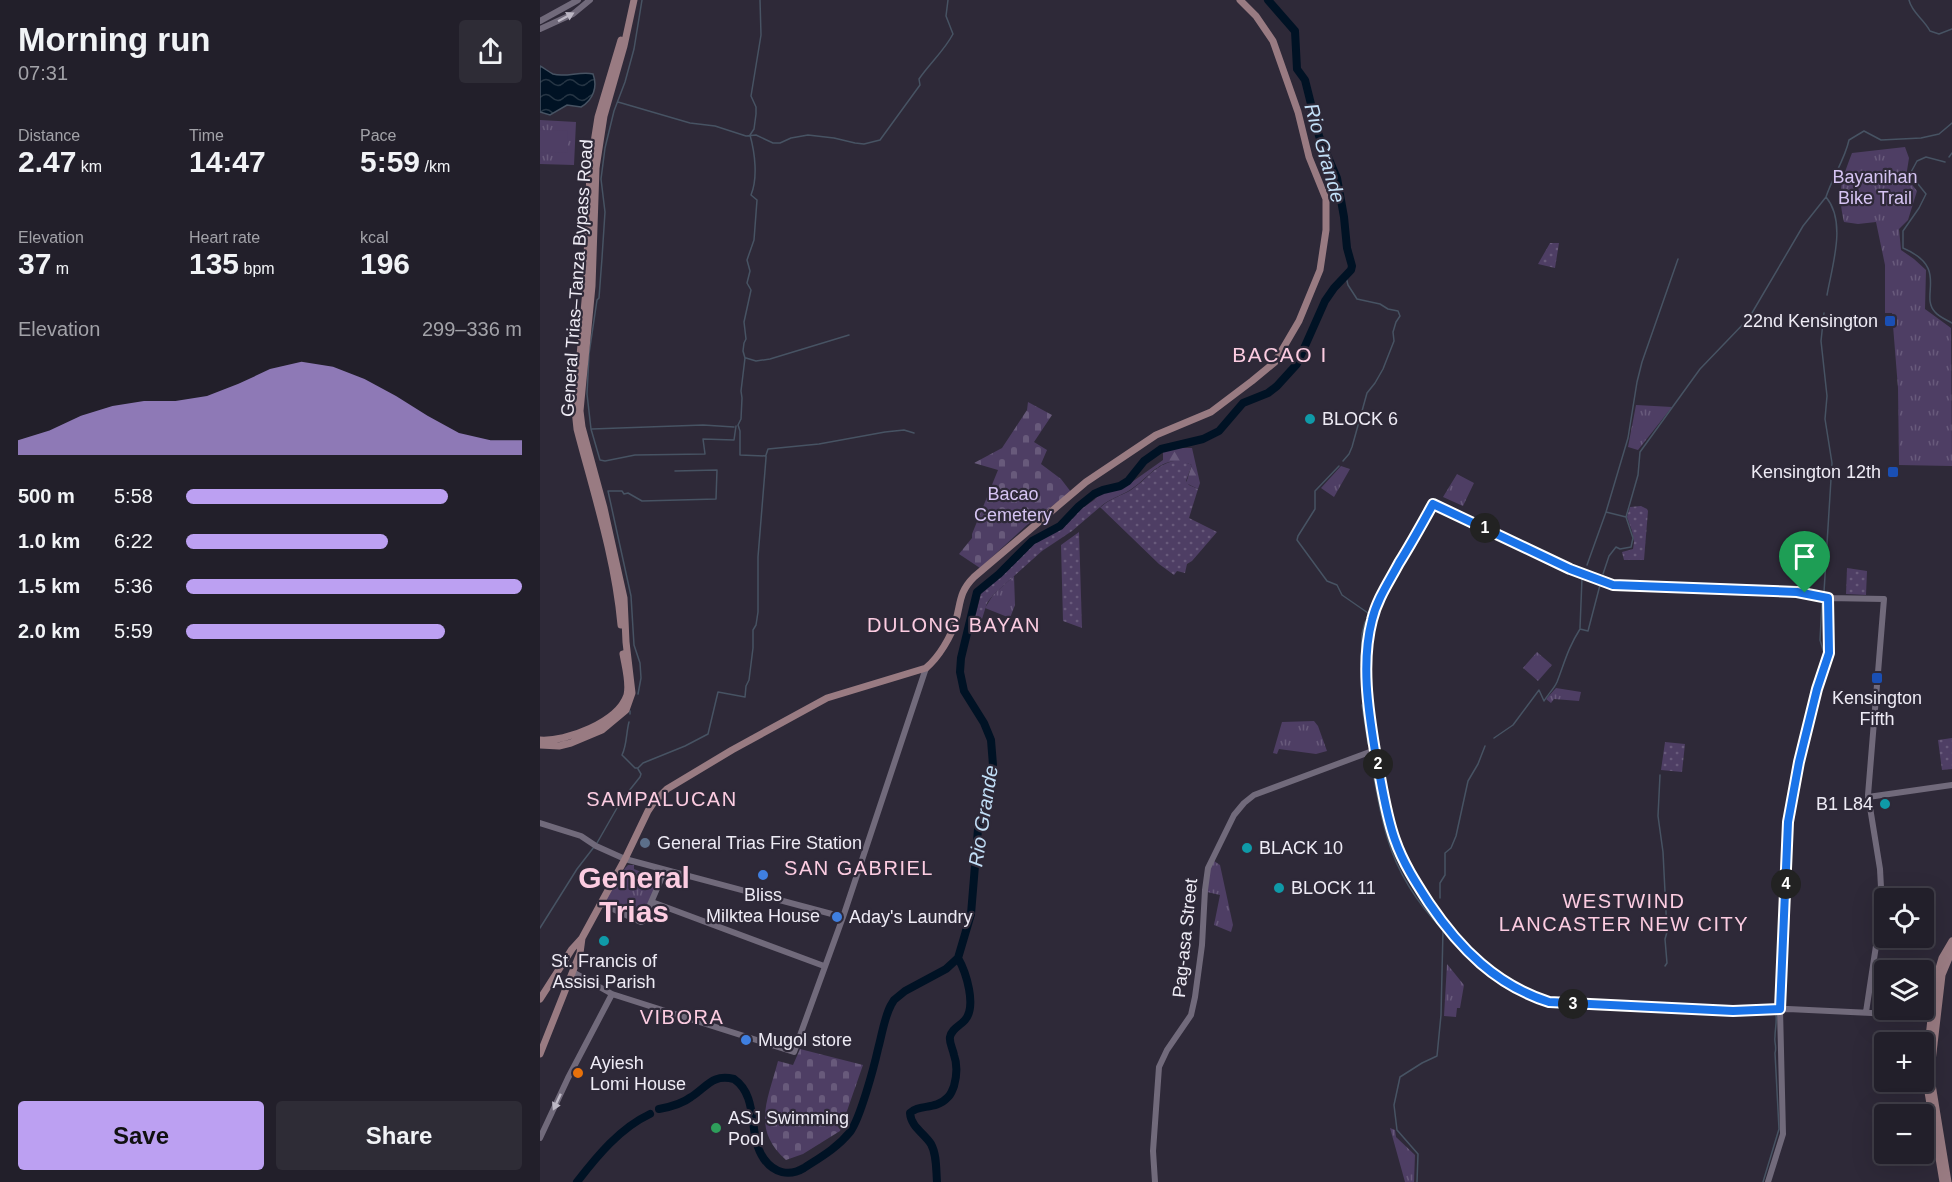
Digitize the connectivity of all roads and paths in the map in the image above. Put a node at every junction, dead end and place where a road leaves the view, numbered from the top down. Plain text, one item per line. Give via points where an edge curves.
1 (578, 0) edge
2 (590, 0) edge
3 (629, 0) edge
4 (634, 0) edge
5 (1240, 0) edge
6 (540, 21) edge
7 (540, 30) edge
8 (1825, 597) junction
9 (926, 668) junction
10 (540, 740) edge
11 (540, 745) edge
12 (1375, 750) junction
13 (1952, 784) edge
14 (1868, 797) junction
15 (540, 823) edge
16 (625, 859) junction
17 (665, 870) junction
18 (652, 902) junction
19 (600, 903) junction
20 (843, 917) junction
21 (582, 938) junction
22 (1952, 941) edge
23 (1952, 951) edge
24 (824, 966) junction
25 (573, 972) junction
26 (612, 994) junction
27 (540, 999) edge
28 (1934, 1006) edge
29 (1780, 1009) junction
30 (1934, 1011) edge
31 (1866, 1012) junction
32 (1874, 1012) edge
33 (1932, 1020) edge
34 (1933, 1020) edge
35 (540, 1054) edge
36 (540, 1138) edge
37 (1155, 1182) edge
38 (1767, 1182) edge
39 (1943, 1182) edge
40 (1948, 1182) edge

1 - 6 street
7 -> 2 street via 573,14
3 - 10 main road, General Trias–Tanza Bypass Road via 598,117 590,168 586,290 575,411 618,599 628,693 619,708 591,729 562,739
4 - 11 main road, General Trias–Tanza Bypass Road via 604,116 596,168 592,286 580,411 624,598 632,693 626,710 602,730 559,746
5 - 9 main road via 1273,41 1326,199 1320,270 1299,321 1275,362 1252,381 1211,412 1156,435 1086,482 974,577 960,597 953,628 936,659
8 - 12 street via 1797,592 1613,585 1570,569 1433,504 1379,598 1371,621 1367,680
8 - 14 street via 1884,599
8 - 29 street via 1829,653 1799,762 1788,822
9 - 16 main road via 827,698 667,789 654,802
9 - 20 street
12 - 29 street via 1394,837 1406,866 1462,946 1506,983 1536,998 1561,1004 1733,1011
12 - 37 street, Pag-asa Street via 1254,795 1234,814 1208,868 1203,945 1191,1015 1159,1067
13 - 14 street
14 - 31 street via 1882,893
15 - 16 street via 581,836
16 - 17 street
16 - 19 main road
17 - 18 street
17 - 20 street
18 - 19 street via 641,922
18 - 24 street
19 - 21 main road
20 - 24 street
21 - 25 main road
21 - 27 main road
22 - 28 main road via 1938,967
23 - 30 main road
24 - 26 street via 794,1052
25 - 26 street
25 - 35 main road
26 -> 36 street
29 - 31 street
29 - 38 street via 1783,1134
31 - 32 street
33 - 39 main road via 1925,1078
34 - 40 main road via 1930,1078

